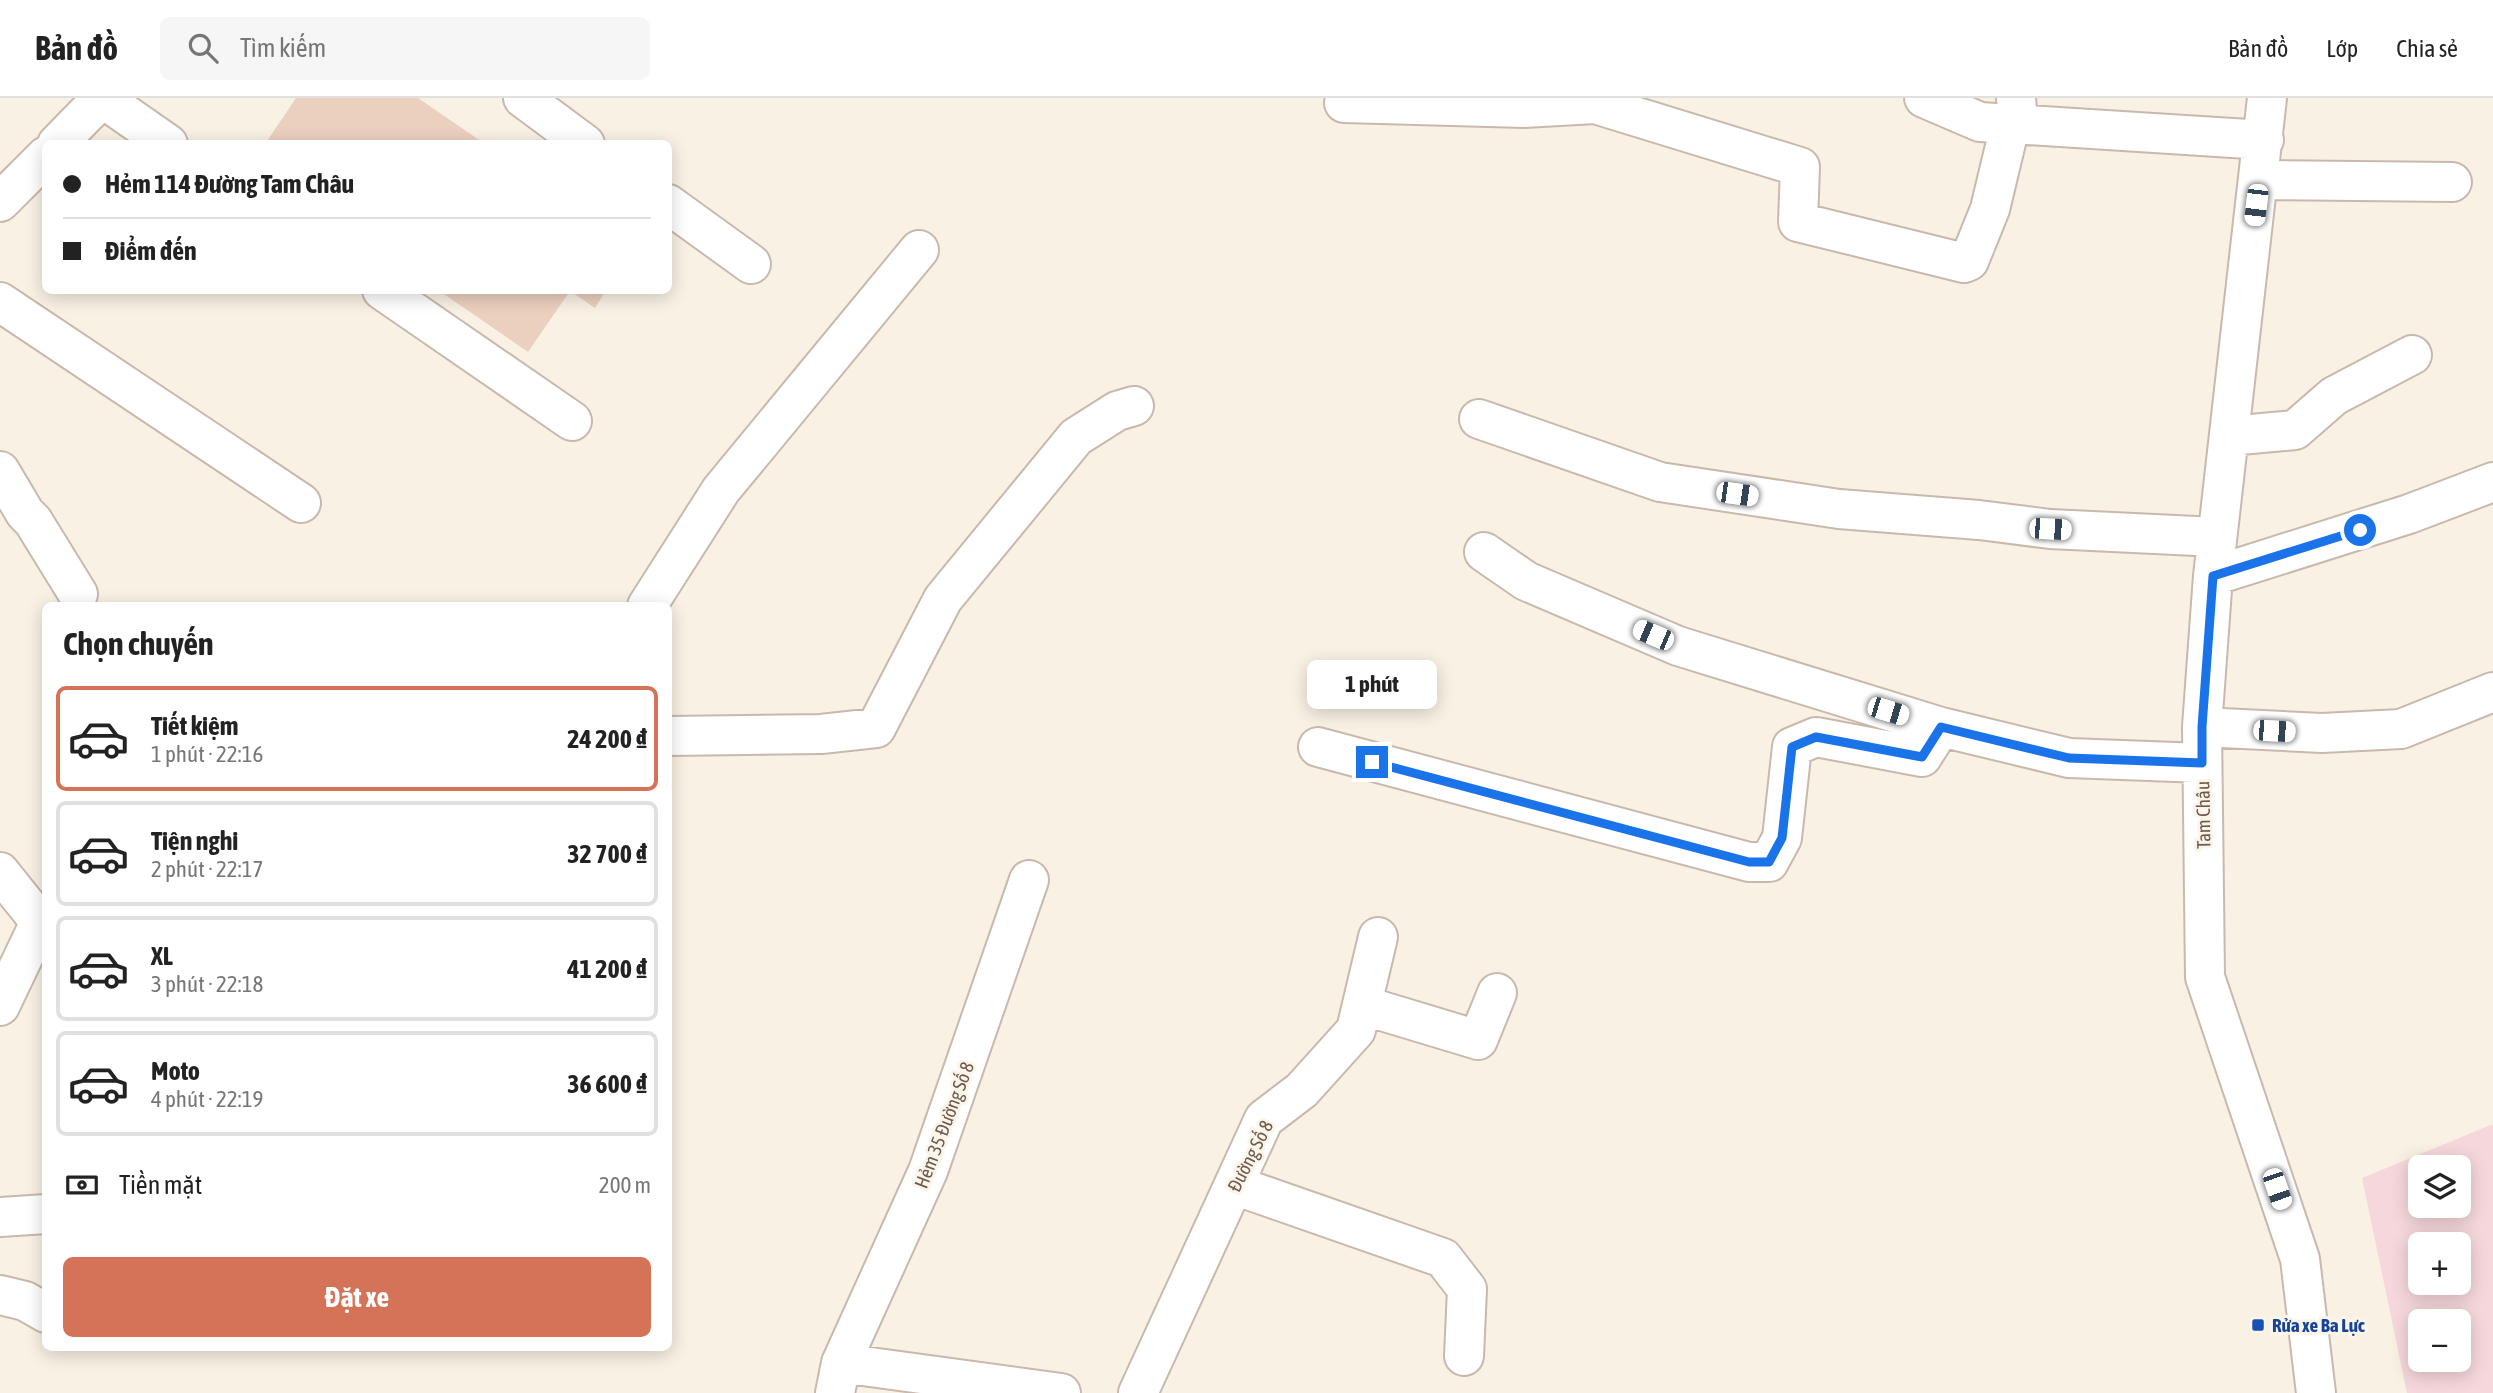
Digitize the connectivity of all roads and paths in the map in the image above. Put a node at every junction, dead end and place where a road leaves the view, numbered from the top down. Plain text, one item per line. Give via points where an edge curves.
1 (102, 98) edge
2 (523, 98) edge
3 (1924, 98) edge
4 (2267, 98) edge
5 (1344, 103) dead end
6 (1524, 103) edge
7 (2017, 111) edge
8 (62, 140) edge
9 (162, 140) edge
10 (580, 140) edge
11 (2264, 140) junction
12 (42, 160) edge
13 (2259, 180) junction
14 (2452, 182) dead end
15 (0, 202) edge
16 (672, 207) edge
17 (919, 250) dead end
18 (751, 264) dead end
19 (388, 294) edge
20 (0, 302) edge
21 (2412, 355) dead end
22 (1135, 406) dead end
23 (1479, 419) dead end
24 (572, 422) dead end
25 (2229, 436) junction
26 (0, 471) edge
27 (2493, 482) edge
28 (301, 503) dead end
29 (12, 520) edge
30 (2217, 537) junction
31 (1484, 552) dead end
32 (2213, 576) junction
33 (78, 594) dead end
34 (650, 602) edge
35 (2493, 692) edge
36 (1941, 727) junction
37 (672, 736) edge
38 (2202, 745) junction
39 (1318, 747) dead end
40 (0, 872) edge
41 (1029, 880) dead end
42 (42, 917) edge
43 (42, 920) edge
44 (1378, 937) dead end
45 (1497, 993) dead end
46 (1362, 1005) junction
47 (0, 1006) edge
48 (1234, 1185) junction
49 (42, 1214) edge
50 (0, 1217) edge
51 (0, 1295) edge
52 (42, 1311) edge
53 (1464, 1356) dead end
54 (838, 1378) edge
55 (1061, 1393) edge
56 (1138, 1393) edge
57 (2316, 1393) edge

1 - 8 street
1 - 9 street
2 - 10 street
3 - 7 street via 1980,122
4 - 11 street, Tam Châu
5 - 6 street
6 - 7 street via 1595,104 1800,167 1798,222 1965,263 1990,209
7 - 11 street
11 - 13 street, Tam Châu
12 - 15 street
13 - 14 street
13 - 25 street, Tam Châu
16 - 18 street
17 - 34 street via 720,490
19 - 24 street
20 - 28 street
21 - 25 street via 2334,396 2295,430
22 - 37 street via 1117,411 1076,438 943,599 876,728 821,734
23 - 30 street via 1660,482 1839,509 2050,529
25 - 30 street, Tam Châu
26 - 29 street
27 - 32 street via 2409,514
29 - 33 street via 33,521
30 - 32 street, Tam Châu
31 - 36 street via 1526,581 1678,646
32 - 38 street, Tam Châu
35 - 38 street via 2401,729
36 - 38 street via 2069,758
36 - 39 street via 1922,757 1816,737 1792,747 1782,838 1769,862 1749,862
38 - 57 street, Tam Châu via 2205,978 2301,1259
40 - 42 street
41 - 54 street, Hẻm 35 Đường Số 8 via 928,1171
43 - 47 street
44 - 46 street, Đường Số 8
45 - 46 street via 1478,1040
46 - 48 street, Đường Số 8 via 1356,1030 1302,1090 1264,1119
48 - 53 street via 1443,1258 1468,1289
48 - 56 street, Đường Số 8
49 - 50 street
51 - 52 street
54 - 55 street

